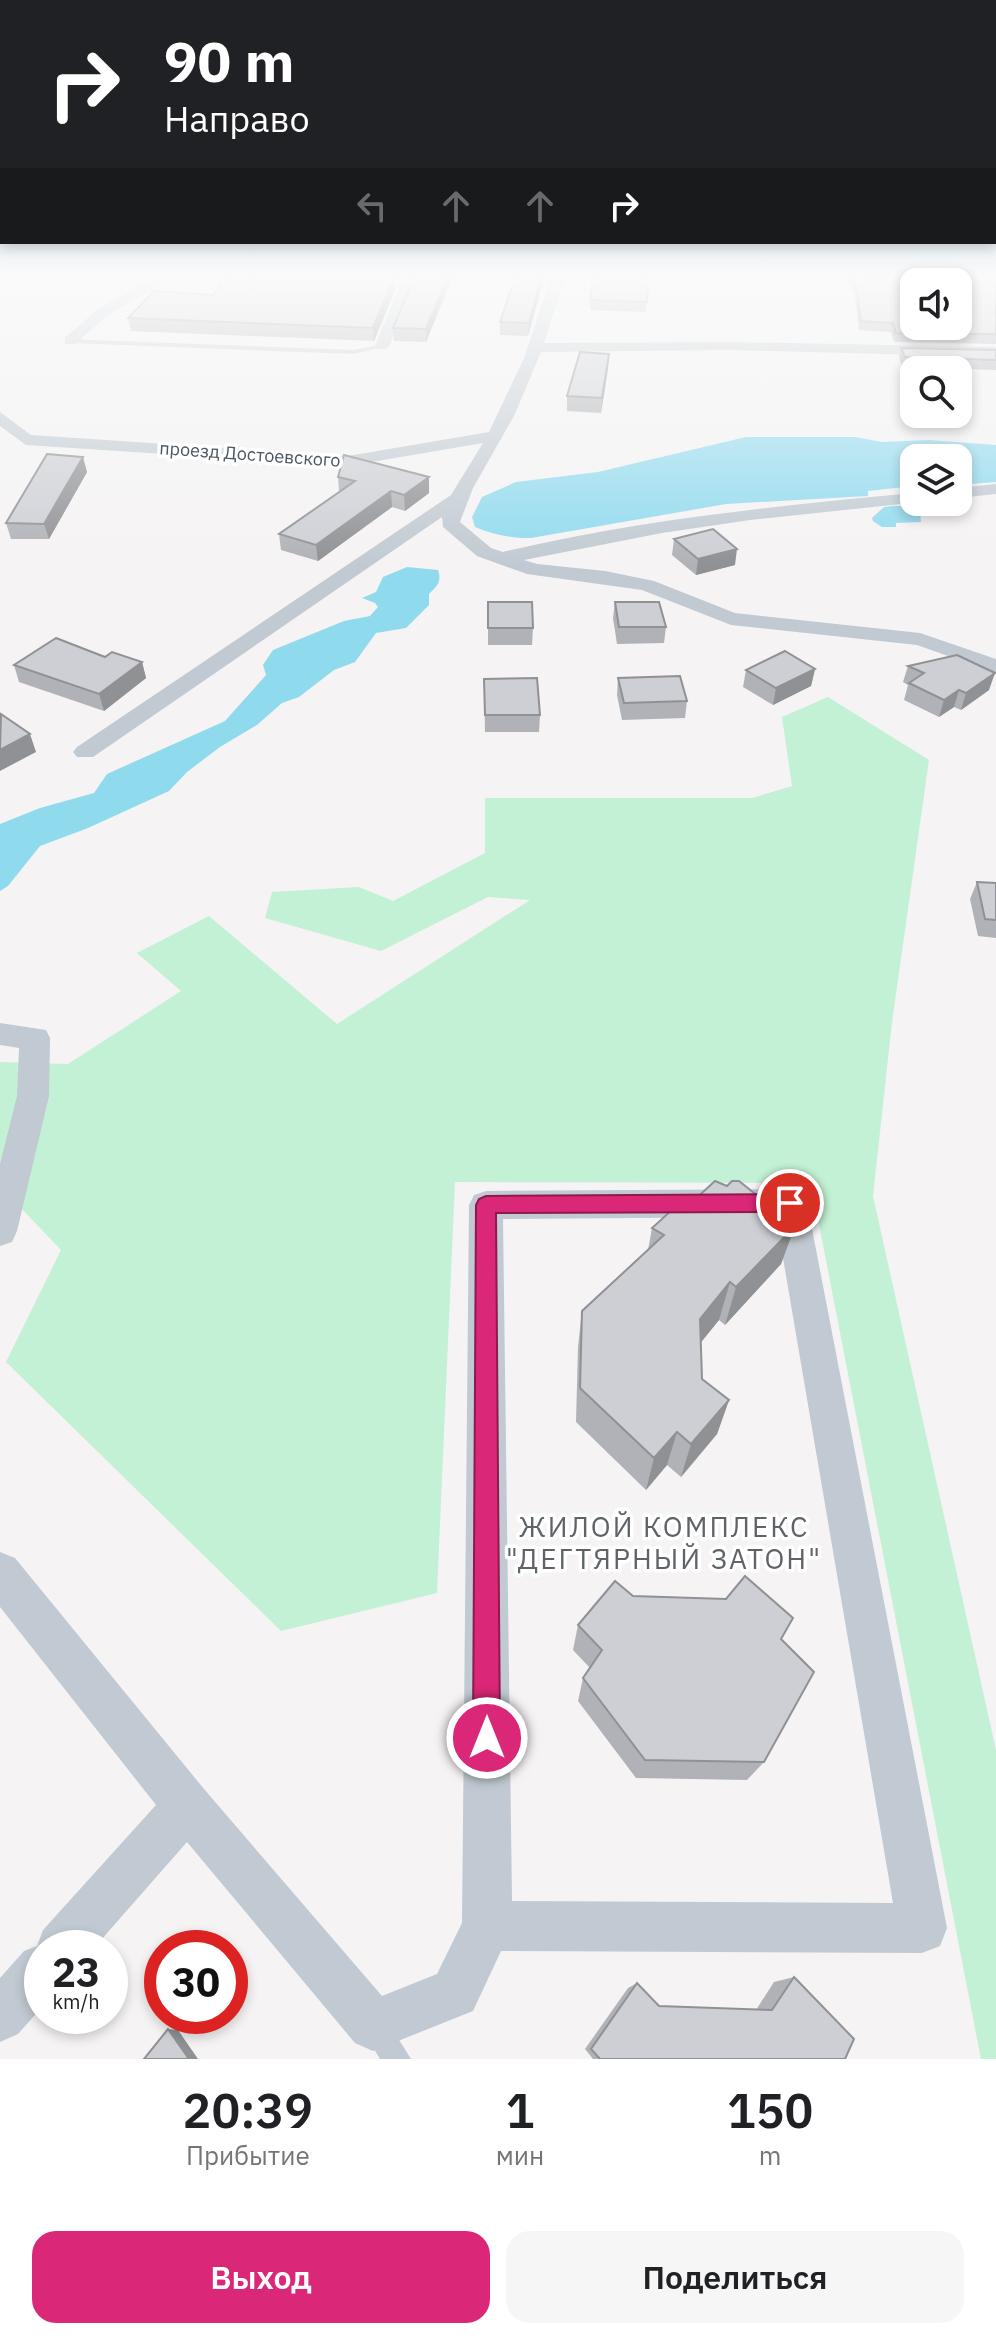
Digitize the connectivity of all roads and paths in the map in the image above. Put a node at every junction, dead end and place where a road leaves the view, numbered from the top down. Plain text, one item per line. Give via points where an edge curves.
1 (526, 374) edge
2 (3, 423) edge
3 (496, 436) junction
4 (993, 492) edge
5 (972, 493) edge
6 (900, 499) edge
7 (455, 500) junction
8 (502, 559) junction
9 (996, 666) edge
10 (85, 752) dead end
11 (0, 1034) edge
12 (0, 1231) edge
13 (0, 1573) edge
14 (187, 1806) junction
15 (487, 1926) junction
16 (77, 1930) edge
17 (24, 1989) edge
18 (0, 2016) edge
19 (385, 2042) edge

1 - 3 street
2 - 3 street, проезд Достоевского via 26,440 348,461
3 - 7 street
4 - 5 street
6 - 8 street via 662,527
7 - 8 street via 450,523 484,552
7 - 10 street
8 - 9 street via 534,570 647,585 731,619 920,639
11 - 12 street via 35,1038 33,1096
13 - 14 street
14 - 16 street
14 - 19 street
15 - 15 street via 922,1928 790,1203 486,1205
15 - 19 street via 455,1993
17 - 18 street

